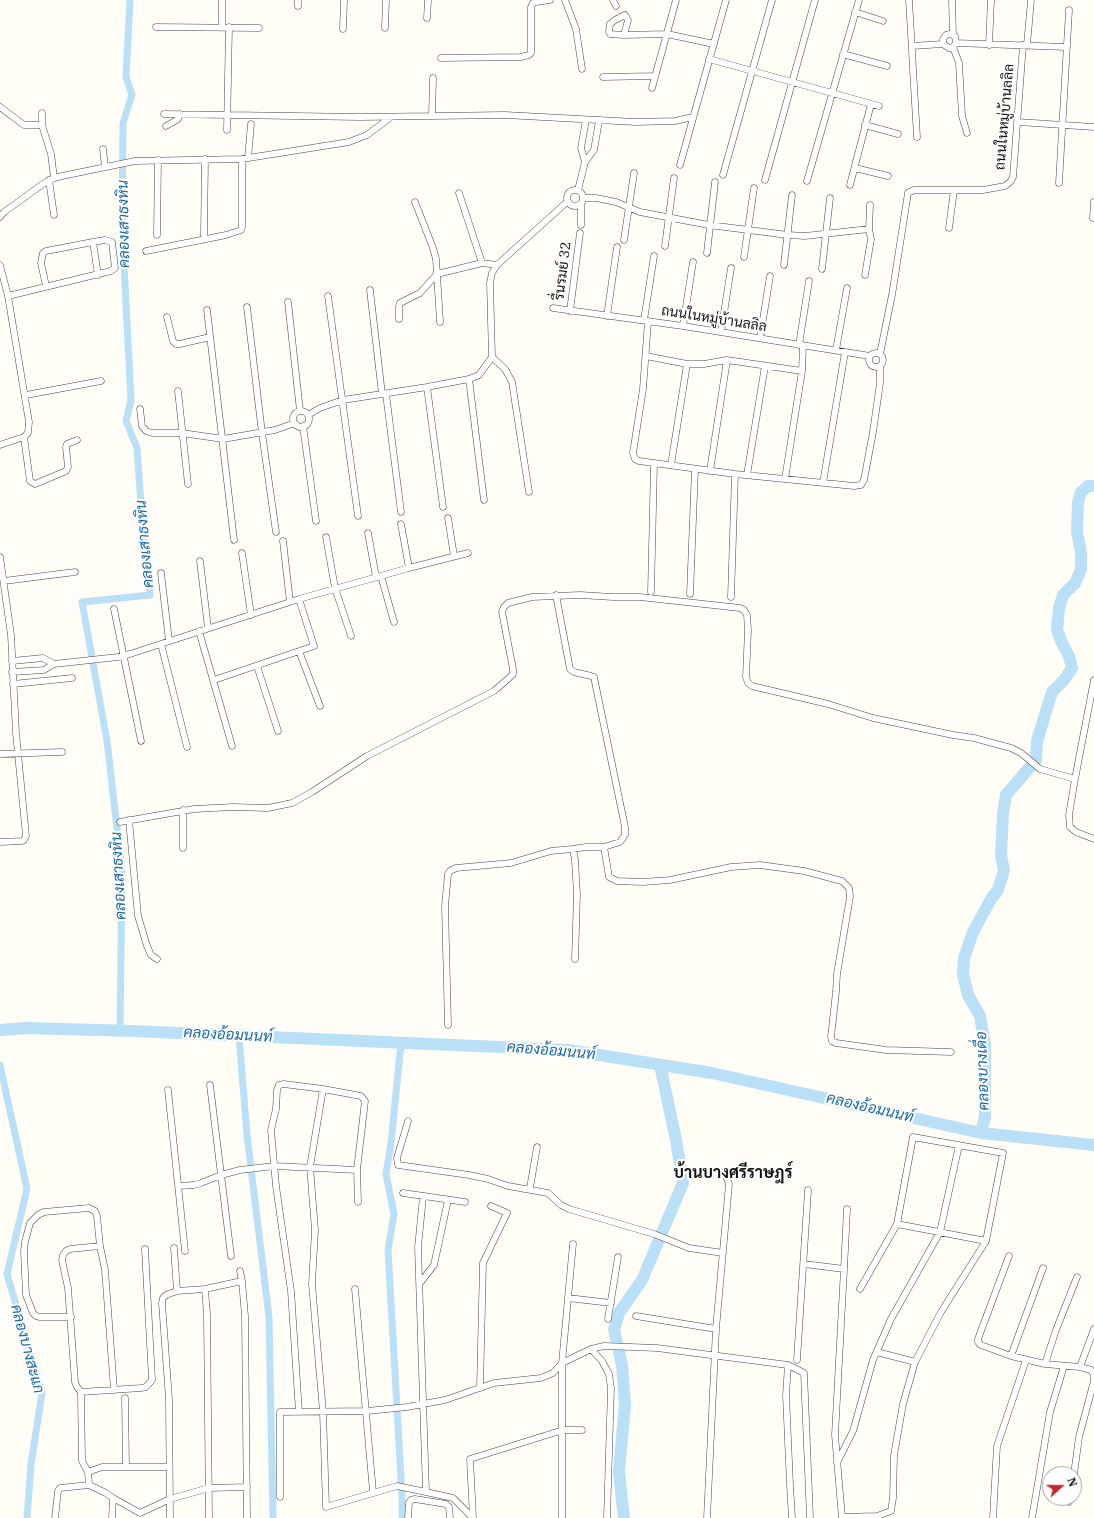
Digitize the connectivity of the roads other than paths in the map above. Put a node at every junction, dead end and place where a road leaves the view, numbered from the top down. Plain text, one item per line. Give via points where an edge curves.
1 (222, 0) edge
2 (344, 0) edge
3 (386, 0) edge
4 (428, 0) edge
5 (550, 0) edge
6 (565, 0) edge
7 (676, 0) edge
8 (726, 0) edge
9 (772, 0) edge
10 (815, 0) edge
11 (859, 0) edge
12 (909, 0) edge
13 (952, 0) edge
14 (991, 0) edge
15 (1031, 0) edge
16 (1069, 10) dead end
17 (855, 12) junction
18 (427, 18) dead end
19 (883, 21) dead end
20 (156, 27) dead end
21 (222, 27) junction
22 (229, 27) junction
23 (260, 28) dead end
24 (385, 28) dead end
25 (343, 29) dead end
26 (667, 34) junction
27 (624, 35) dead end
28 (953, 35) junction
29 (714, 44) junction
30 (943, 44) junction
31 (955, 45) junction
32 (989, 45) junction
33 (1025, 45) junction
34 (912, 46) junction
35 (1066, 47) junction
36 (843, 54) junction
37 (441, 58) dead end
38 (709, 59) junction
39 (887, 66) dead end
40 (582, 70) dead end
41 (752, 71) junction
42 (655, 76) junction
43 (433, 78) dead end
44 (603, 78) dead end
45 (792, 82) junction
46 (652, 88) dead end
47 (833, 93) junction
48 (871, 104) junction
49 (879, 106) dead end
50 (0, 107) edge
51 (42, 113) dead end
52 (164, 114) dead end
53 (180, 114) junction
54 (227, 115) junction
55 (432, 116) junction
56 (390, 117) junction
57 (693, 118) junction
58 (586, 120) junction
59 (599, 121) junction
60 (1018, 122) junction
61 (251, 124) dead end
62 (1062, 124) junction
63 (42, 125) junction
64 (865, 125) junction
65 (166, 126) dead end
66 (1094, 127) edge
67 (227, 130) dead end
68 (967, 133) dead end
69 (898, 134) dead end
70 (917, 137) dead end
71 (103, 149) dead end
72 (245, 158) junction
73 (205, 159) junction
74 (158, 160) junction
75 (585, 162) junction
76 (680, 165) dead end
77 (106, 167) junction
78 (855, 168) junction
79 (634, 173) dead end
80 (723, 175) dead end
81 (888, 176) dead end
82 (674, 178) dead end
83 (51, 179) junction
84 (765, 180) dead end
85 (807, 181) dead end
86 (715, 182) dead end
87 (1059, 183) dead end
88 (850, 185) dead end
89 (754, 188) dead end
90 (578, 190) junction
91 (954, 190) junction
92 (459, 193) dead end
93 (792, 195) dead end
94 (830, 198) dead end
95 (568, 201) junction
96 (582, 201) junction
97 (416, 202) dead end
98 (1094, 202) edge
99 (870, 205) dead end
100 (629, 207) junction
101 (54, 215) dead end
102 (0, 217) edge
103 (669, 218) junction
104 (1093, 218) edge
105 (581, 225) dead end
106 (709, 225) junction
107 (949, 228) dead end
108 (869, 229) junction
109 (747, 230) junction
110 (580, 233) dead end
111 (827, 234) junction
112 (157, 235) dead end
113 (204, 235) dead end
114 (788, 235) junction
115 (624, 240) dead end
116 (92, 242) junction
117 (665, 246) dead end
118 (617, 247) dead end
119 (146, 251) dead end
120 (707, 252) dead end
121 (654, 256) dead end
122 (744, 257) dead end
123 (693, 262) dead end
124 (482, 263) junction
125 (0, 265) edge
126 (496, 265) junction
127 (784, 265) dead end
128 (732, 268) dead end
129 (822, 269) dead end
130 (437, 274) junction
131 (98, 275) junction
132 (866, 275) dead end
133 (770, 276) dead end
134 (809, 281) dead end
135 (46, 286) junction
136 (847, 288) dead end
137 (370, 290) dead end
138 (8, 296) junction
139 (328, 296) dead end
140 (288, 302) dead end
141 (247, 307) dead end
142 (553, 308) dead end
143 (207, 310) dead end
144 (570, 311) junction
145 (607, 316) junction
146 (167, 317) dead end
147 (399, 319) dead end
148 (646, 320) junction
149 (440, 322) dead end
150 (683, 326) junction
151 (721, 332) junction
152 (210, 337) junction
153 (760, 338) junction
154 (801, 345) junction
155 (836, 350) junction
156 (844, 352) junction
157 (880, 354) junction
158 (646, 356) junction
159 (870, 356) junction
160 (492, 357) junction
161 (726, 360) junction
162 (687, 364) junction
163 (765, 366) junction
164 (880, 366) junction
165 (802, 371) junction
166 (469, 380) junction
167 (101, 381) dead end
168 (427, 388) junction
169 (178, 391) dead end
170 (384, 394) junction
171 (26, 395) junction
172 (343, 400) junction
173 (140, 409) dead end
174 (300, 411) junction
175 (308, 415) junction
176 (295, 423) junction
177 (304, 426) junction
178 (182, 432) junction
179 (262, 433) junction
180 (24, 437) junction
181 (223, 439) junction
182 (77, 440) dead end
183 (0, 445) edge
184 (654, 464) junction
185 (671, 465) junction
186 (695, 469) junction
187 (710, 471) junction
188 (735, 474) junction
189 (746, 475) junction
190 (785, 479) junction
191 (823, 483) junction
192 (188, 484) dead end
193 (529, 492) dead end
194 (484, 500) dead end
195 (443, 507) dead end
196 (401, 512) dead end
197 (358, 516) dead end
198 (448, 518) dead end
199 (316, 521) dead end
200 (401, 524) dead end
201 (276, 532) dead end
202 (368, 533) dead end
203 (326, 537) dead end
204 (234, 540) dead end
205 (283, 542) dead end
206 (242, 553) dead end
207 (468, 553) dead end
208 (454, 556) junction
209 (0, 557) edge
210 (200, 561) dead end
211 (409, 568) junction
212 (75, 572) dead end
213 (161, 573) dead end
214 (378, 576) junction
215 (4, 581) junction
216 (335, 588) junction
217 (651, 592) dead end
218 (690, 594) dead end
219 (556, 595) junction
220 (731, 597) dead end
221 (299, 599) junction
222 (290, 602) junction
223 (114, 609) dead end
224 (251, 614) junction
225 (394, 622) dead end
226 (208, 628) junction
227 (199, 631) junction
228 (351, 636) dead end
229 (169, 641) junction
230 (161, 644) junction
231 (299, 651) junction
232 (122, 656) junction
233 (12, 661) junction
234 (54, 664) junction
235 (257, 666) junction
236 (12, 672) junction
237 (72, 678) dead end
238 (214, 680) junction
239 (1094, 680) edge
240 (13, 684) junction
241 (320, 706) dead end
242 (1091, 719) edge
243 (278, 731) dead end
244 (141, 741) dead end
245 (232, 746) dead end
246 (187, 747) dead end
247 (62, 752) dead end
248 (18, 753) junction
249 (0, 754) edge
250 (1075, 779) junction
251 (183, 810) junction
252 (129, 820) junction
253 (120, 822) dead end
254 (1094, 839) edge
255 (0, 842) edge
256 (604, 847) junction
257 (182, 848) dead end
258 (573, 849) junction
259 (156, 959) dead end
260 (575, 959) dead end
261 (448, 1025) dead end
262 (951, 1052) dead end
263 (210, 1085) dead end
264 (323, 1089) junction
265 (168, 1090) dead end
266 (408, 1121) dead end
267 (959, 1145) junction
268 (537, 1147) dead end
269 (274, 1166) junction
270 (310, 1167) junction
271 (357, 1170) junction
272 (721, 1173) dead end
273 (221, 1175) junction
274 (179, 1186) junction
275 (530, 1188) junction
276 (808, 1190) dead end
277 (403, 1193) dead end
278 (423, 1197) junction
279 (448, 1200) junction
280 (358, 1202) dead end
281 (465, 1202) dead end
282 (491, 1206) dead end
283 (847, 1209) dead end
284 (897, 1224) junction
285 (940, 1232) junction
286 (986, 1241) junction
287 (573, 1244) dead end
288 (100, 1246) junction
289 (174, 1248) dead end
290 (145, 1250) dead end
291 (186, 1251) dead end
292 (722, 1253) junction
293 (231, 1256) dead end
294 (1009, 1256) dead end
295 (618, 1257) dead end
296 (804, 1264) junction
297 (1043, 1268) dead end
298 (844, 1269) junction
299 (240, 1271) dead end
300 (1076, 1277) dead end
301 (242, 1281) junction
302 (420, 1284) junction
303 (205, 1289) junction
304 (355, 1289) dead end
305 (860, 1289) dead end
306 (177, 1291) junction
307 (568, 1298) junction
308 (611, 1303) junction
309 (636, 1316) dead end
310 (71, 1317) junction
311 (608, 1319) dead end
312 (716, 1329) junction
313 (1094, 1329) edge
314 (590, 1349) junction
315 (877, 1352) junction
316 (714, 1354) junction
317 (1010, 1356) junction
318 (798, 1360) dead end
319 (1026, 1360) junction
320 (915, 1362) junction
321 (562, 1364) junction
322 (1045, 1364) junction
323 (788, 1365) junction
324 (1064, 1366) junction
325 (1080, 1367) junction
326 (480, 1388) junction
327 (114, 1390) junction
328 (82, 1392) junction
329 (125, 1398) dead end
330 (423, 1404) junction
331 (366, 1411) junction
332 (299, 1412) junction
333 (324, 1412) junction
334 (563, 1430) junction
335 (582, 1430) dead end
336 (837, 1463) junction
337 (1075, 1466) edge
338 (126, 1467) junction
339 (169, 1467) junction
340 (88, 1472) junction
341 (89, 1484) junction
342 (247, 1487) junction
343 (209, 1488) junction
344 (373, 1492) junction
345 (426, 1492) junction
346 (280, 1497) dead end
347 (112, 1498) junction
348 (170, 1500) junction
349 (140, 1516) edge
350 (55, 1518) edge
351 (112, 1518) edge
352 (170, 1518) edge
353 (209, 1518) edge
354 (247, 1518) edge
355 (408, 1518) edge
356 (450, 1518) edge
357 (562, 1518) edge
358 (607, 1518) edge
359 (708, 1518) edge
360 (792, 1518) edge
361 (810, 1518) edge
362 (842, 1518) edge
363 (993, 1518) edge
364 (1032, 1518) edge

1 - 21 street
2 - 25 street
3 - 24 street
4 - 18 street
5 - 37 street via 533,3 531,7 529,55
6 - 40 street via 576,29
7 - 26 street
8 - 29 street
9 - 41 street
10 - 45 street
11 - 17 street
12 - 34 street
13 - 28 street
14 - 32 street
15 - 33 street
16 - 35 street
17 - 19 street
17 - 36 street
20 - 21 street
21 - 22 street
22 - 23 street
22 - 54 street
26 - 27 street
26 - 29 street
26 - 42 street
28 - 30 street via 948,34 944,37
28 - 31 street via 956,38
29 - 38 street
30 - 31 street, ถนนในหมู่บ้านลลิล via 946,47
30 - 34 street
31 - 32 street, ถนนในหมู่บ้านลลิล
31 - 68 street via 959,63 962,116
32 - 33 street, ถนนในหมู่บ้านลลิล
33 - 35 street
33 - 60 street, ถนนในหมู่บ้านลลิล
34 - 70 street
35 - 62 street
36 - 39 street
36 - 47 street
38 - 41 street
38 - 57 street
41 - 45 street
41 - 80 street
42 - 44 street
42 - 46 street
43 - 55 street
45 - 47 street
45 - 84 street
47 - 48 street
47 - 85 street
48 - 49 street
48 - 64 street
50 - 63 street via 24,126
51 - 63 street
52 - 53 street
53 - 54 street
53 - 65 street via 178,119
54 - 56 street
54 - 67 street
55 - 56 street
55 - 58 street
56 - 72 street via 367,135 349,142
57 - 59 street via 676,121
57 - 76 street
58 - 59 street
58 - 75 street via 581,148
59 - 75 street via 594,150
60 - 62 street
60 - 91 street, ถนนในหมู่บ้านลลิล via 1015,168 1011,181 1005,186 983,190
61 - 72 street
62 - 66 street
62 - 87 street
63 - 83 street via 51,154
64 - 69 street
64 - 78 street
71 - 77 street
72 - 73 street
72 - 119 street via 241,230
73 - 74 street
73 - 113 street
74 - 77 street
74 - 112 street
75 - 90 street
77 - 83 street
78 - 81 street
78 - 88 street
79 - 100 street
82 - 103 street
83 - 101 street
83 - 102 street
86 - 106 street
89 - 109 street
90 - 95 street via 570,192
90 - 96 street via 581,192
91 - 107 street
91 - 157 street, ถนนในหมู่บ้านลลิล via 914,190 908,193
92 - 124 street
93 - 114 street
94 - 111 street
95 - 96 street via 576,206
95 - 126 street
96 - 100 street via 596,198
96 - 105 street
97 - 130 street via 433,248
98 - 104 street
99 - 108 street
100 - 103 street
100 - 115 street
103 - 106 street
103 - 117 street
106 - 109 street
106 - 120 street
108 - 111 street
108 - 132 street via 871,239
109 - 114 street
109 - 122 street
110 - 144 street, รื่นรมย์ 32
111 - 114 street
111 - 129 street
114 - 127 street
116 - 131 street
116 - 131 street via 112,242 115,268
116 - 135 street via 43,253 41,263
118 - 145 street
121 - 148 street
123 - 150 street
124 - 126 street
124 - 130 street
125 - 138 street
126 - 160 street via 490,283
128 - 151 street
130 - 147 street via 420,292 400,303
130 - 149 street
131 - 135 street
133 - 153 street
134 - 154 street
135 - 138 street
136 - 155 street
137 - 170 street
138 - 171 street
139 - 172 street
140 - 174 street
141 - 179 street
142 - 144 street, ถนนในหมู่บ้านลลิล
143 - 152 street
144 - 145 street, ถนนในหมู่บ้านลลิล
145 - 148 street, ถนนในหมู่บ้านลลิล
146 - 152 street via 176,344
148 - 150 street, ถนนในหมู่บ้านลลิล
148 - 158 street
150 - 151 street, ถนนในหมู่บ้านลลิล
151 - 153 street, ถนนในหมู่บ้านลลิล
152 - 181 street
153 - 154 street, ถนนในหมู่บ้านลลิล
154 - 155 street, ถนนในหมู่บ้านลลิล
154 - 165 street
155 - 156 street, ถนนในหมู่บ้านลลิล
156 - 159 street, ถนนในหมู่บ้านลลิล
156 - 191 street
157 - 159 street
157 - 164 street via 883,362
158 - 162 street
158 - 184 street via 633,453 635,459
159 - 164 street via 872,366
160 - 166 street via 479,375
160 - 193 street via 505,369 512,382
161 - 162 street
161 - 163 street
161 - 187 street
162 - 185 street
163 - 165 street
163 - 189 street
164 - 191 street via 877,405 864,480 861,485 854,486
165 - 190 street
166 - 168 street
166 - 194 street
167 - 171 street
168 - 170 street
168 - 195 street
169 - 178 street
170 - 172 street
170 - 196 street
171 - 180 street via 29,422 28,433
172 - 175 street
172 - 197 street
173 - 178 street via 142,426 146,431
174 - 175 street
174 - 176 street via 294,417
175 - 177 street via 308,423
176 - 177 street via 300,427
176 - 179 street
177 - 199 street
178 - 181 street
178 - 192 street
179 - 181 street
179 - 201 street
180 - 182 street via 30,481 35,484 66,471 66,444
180 - 183 street
181 - 204 street
184 - 185 street
184 - 217 street
185 - 186 street
186 - 187 street
186 - 218 street
187 - 188 street
188 - 189 street
188 - 220 street
189 - 190 street
190 - 191 street
198 - 208 street
200 - 211 street
202 - 214 street
203 - 216 street
205 - 222 street
206 - 224 street
207 - 208 street
208 - 211 street
209 - 215 street
210 - 226 street
211 - 214 street
212 - 215 street
213 - 229 street
214 - 216 street
214 - 225 street
215 - 233 street
216 - 221 street
216 - 228 street
219 - 250 street via 640,597 740,608 747,615 746,677 752,686 828,704 873,718 1011,748 1040,769
219 - 251 street via 532,597 508,603 504,607 503,624 513,674 494,691 367,756 292,803 268,808
219 - 256 street via 570,669 594,677 625,827 625,835 620,842
221 - 222 street
221 - 231 street via 314,646
222 - 224 street
223 - 232 street
224 - 226 street
226 - 227 street
227 - 229 street
227 - 238 street
229 - 230 street
230 - 232 street
230 - 246 street
231 - 235 street
231 - 241 street
232 - 234 street
232 - 244 street
233 - 234 street via 43,658
233 - 236 street
234 - 236 street via 44,670
235 - 238 street
235 - 243 street
236 - 240 street
237 - 240 street
238 - 245 street
239 - 242 street
240 - 248 street
242 - 250 street
247 - 248 street
248 - 249 street
248 - 255 street via 26,836 22,841
250 - 254 street via 1069,815 1070,826 1076,832
251 - 252 street
251 - 257 street
252 - 253 street
252 - 259 street via 138,916 147,946
256 - 258 street
256 - 262 street via 609,877 616,881 670,880 731,867 760,865 804,871 842,881 849,888 850,897 837,974 832,1041 886,1050
258 - 260 street via 577,894
258 - 261 street via 551,851 511,863 456,868 450,871 445,906
263 - 273 street
264 - 269 street via 279,1085 271,1130
264 - 270 street
264 - 271 street via 361,1096 365,1101
265 - 274 street
266 - 275 street via 397,1158 398,1165 469,1175 508,1186
267 - 284 street via 912,1136
267 - 285 street
267 - 286 street via 1003,1153
268 - 275 street
269 - 270 street
269 - 273 street
269 - 332 street via 291,1291
270 - 271 street
270 - 333 street via 314,1230 312,1284
271 - 280 street
272 - 292 street via 725,1174 729,1184
273 - 274 street via 194,1185
273 - 293 street
274 - 291 street
275 - 292 street via 548,1192 569,1209 654,1234 689,1248
276 - 296 street
277 - 278 street
278 - 279 street
278 - 302 street via 418,1247
279 - 281 street
279 - 302 street via 434,1265
282 - 326 street via 507,1213 483,1263
283 - 298 street
284 - 285 street
284 - 305 street
285 - 286 street
285 - 315 street via 891,1318
286 - 320 street via 941,1312
287 - 307 street
288 - 310 street via 70,1249 63,1255
288 - 310 street via 97,1216 89,1208 44,1212 30,1223 24,1251 26,1295 30,1309 40,1317
288 - 327 street via 105,1270
289 - 306 street
290 - 327 street via 152,1380 146,1387
292 - 312 street
294 - 317 street via 978,1342
295 - 308 street
296 - 298 street
296 - 318 street
297 - 317 street
298 - 336 street via 835,1435
299 - 301 street
300 - 322 street
301 - 303 street
301 - 342 street via 245,1316
302 - 330 street
303 - 306 street
303 - 343 street
304 - 331 street
306 - 339 street via 166,1295 162,1302 169,1399
307 - 308 street
307 - 321 street
308 - 311 street
309 - 312 street
310 - 328 street via 75,1382
312 - 316 street
313 - 325 street
314 - 316 street via 604,1346 656,1348
314 - 321 street
314 - 358 street via 602,1361 609,1374 611,1388
315 - 320 street
315 - 336 street via 853,1431
316 - 323 street
316 - 359 street
317 - 319 street
319 - 322 street
319 - 363 street via 997,1446
320 - 362 street via 903,1404 894,1455 891,1511 878,1516
321 - 326 street via 541,1378 494,1383
321 - 334 street
322 - 324 street
323 - 360 street via 786,1395
323 - 361 street via 804,1373
324 - 325 street
324 - 364 street via 1050,1412
325 - 337 street via 1091,1370 1094,1381 1079,1437
326 - 330 street
327 - 328 street
328 - 340 street via 82,1461
329 - 338 street
330 - 331 street
330 - 345 street
331 - 333 street
331 - 344 street
332 - 333 street
332 - 346 street via 280,1412
333 - 344 street via 326,1507
334 - 335 street
334 - 345 street via 470,1459 473,1518 453,1498
334 - 357 street
336 - 362 street
338 - 339 street
338 - 340 street via 102,1467
339 - 348 street
340 - 341 street
341 - 347 street
341 - 350 street via 60,1488
342 - 343 street
342 - 354 street
343 - 348 street
343 - 353 street
344 - 345 street via 397,1486
347 - 349 street
347 - 351 street
348 - 349 street
348 - 352 street
355 - 356 street via 409,1503 415,1499 446,1504 449,1507

